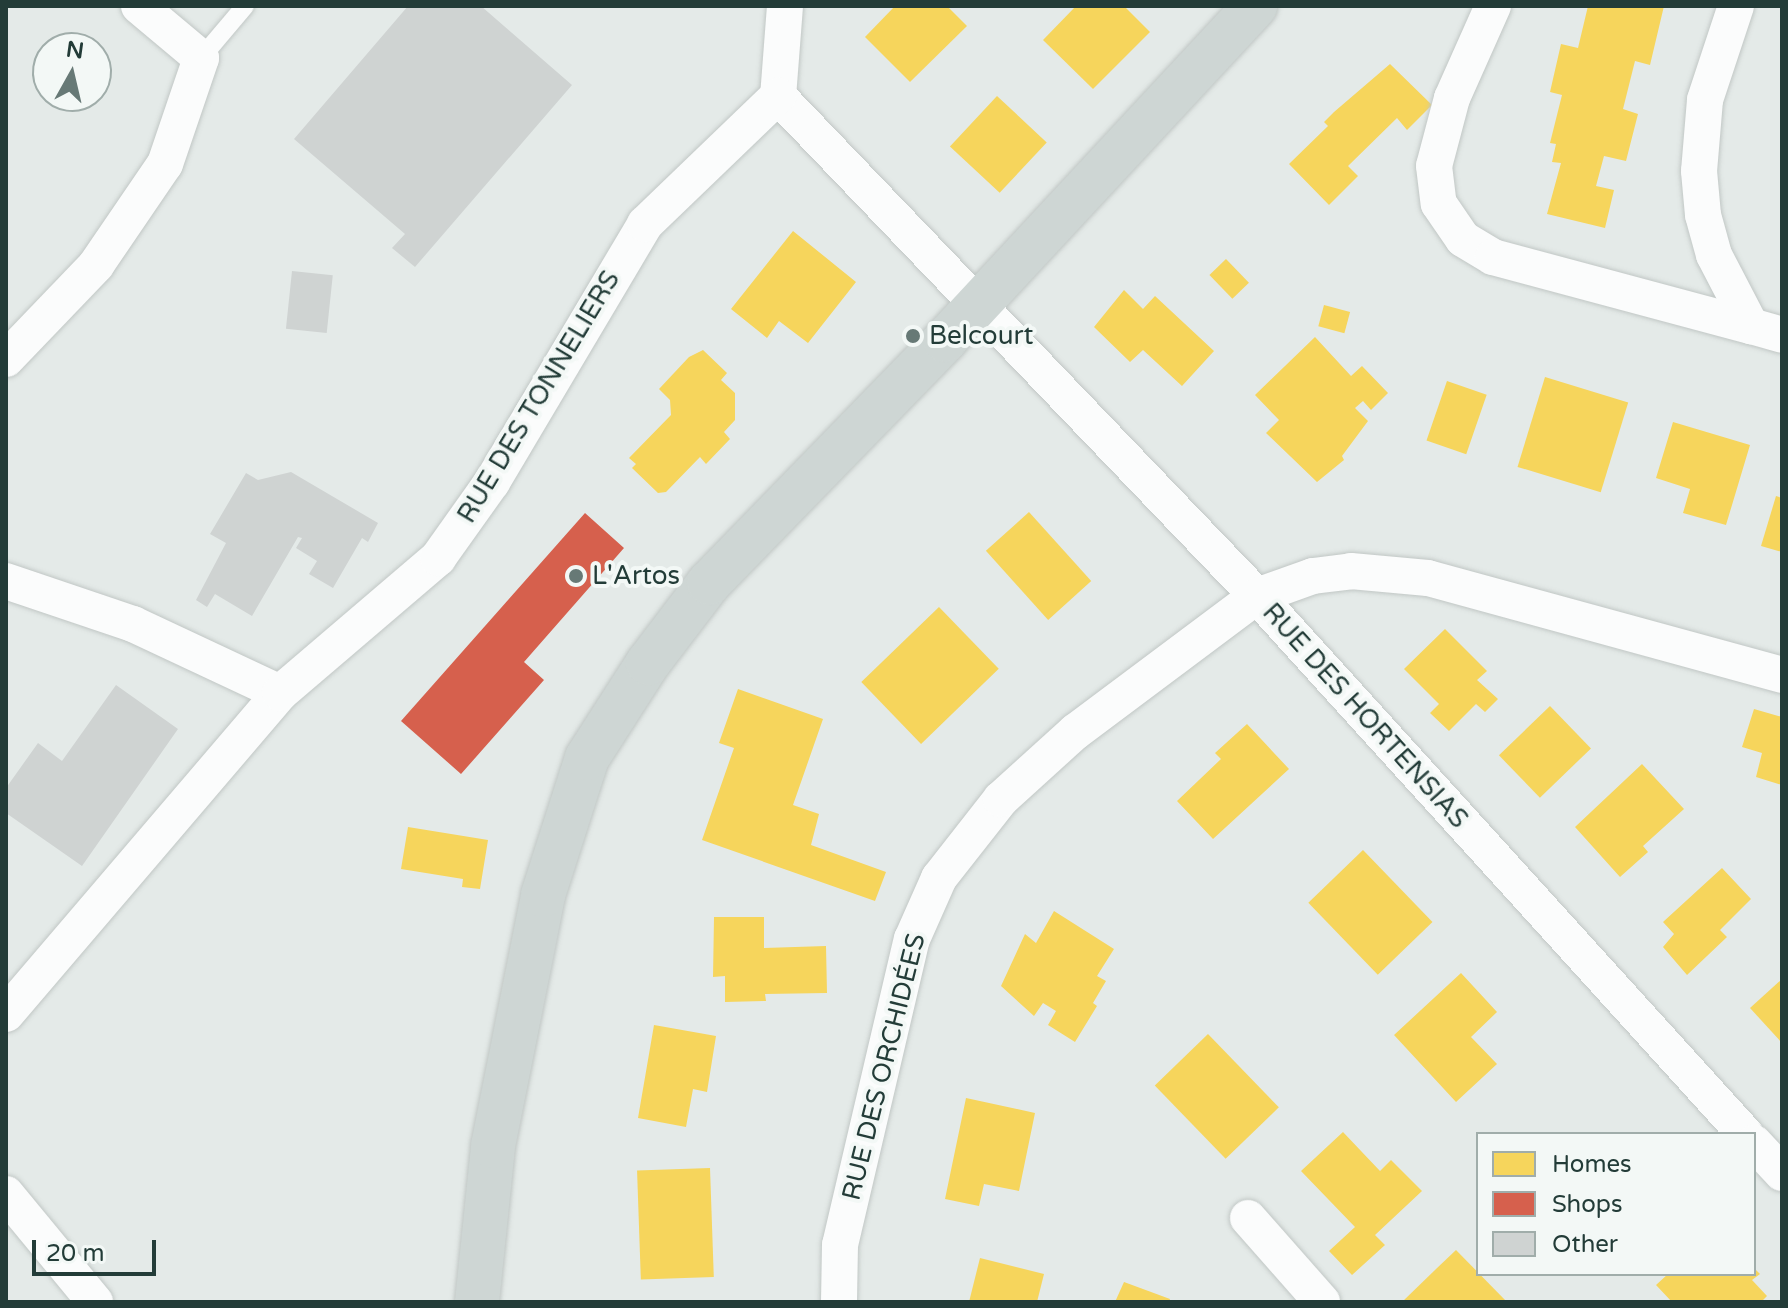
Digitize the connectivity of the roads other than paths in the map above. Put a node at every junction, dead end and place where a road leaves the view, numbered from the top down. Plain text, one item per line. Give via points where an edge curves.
1 (139, 6) edge
2 (245, 6) edge
3 (1255, 6) edge
4 (1493, 6) edge
5 (1736, 6) edge
6 (787, 7) edge
7 (201, 58) junction
8 (778, 96) junction
9 (976, 305) junction
10 (1766, 331) edge
11 (6, 359) edge
12 (6, 581) edge
13 (1257, 596) junction
14 (1782, 675) edge
15 (280, 693) junction
16 (6, 1014) edge
17 (1743, 1132) edge
18 (1756, 1145) edge
19 (1782, 1173) edge
20 (6, 1194) edge
21 (1248, 1218) dead end
22 (95, 1302) edge
23 (477, 1302) edge
24 (839, 1302) edge
25 (1322, 1302) edge

1 - 7 street
2 - 7 lane
3 - 9 main road
4 - 10 street via 1452,98 1434,166 1439,204 1463,239 1493,257
5 - 10 street via 1705,100 1699,171 1714,255
6 - 8 street
7 - 11 street via 165,164 96,265
8 - 9 street, RUE DES HORTENSIAS
8 - 15 street, RUE DES TONNELIERS via 645,224 492,482 438,558
9 - 13 street, RUE DES HORTENSIAS
9 - 23 main road via 709,583 648,663 587,758 543,895 493,1146
12 - 15 street via 133,624
13 - 14 street, RUE DES ORCHIDÉES via 1313,576 1351,571 1428,578
13 - 17 street, RUE DES HORTENSIAS
13 - 24 street, RUE DES ORCHIDÉES via 1075,732 1001,799 939,878 912,939 847,1214 840,1245
15 - 16 street, RUE DES TONNELIERS
18 - 19 street
20 - 22 street
21 - 25 street

